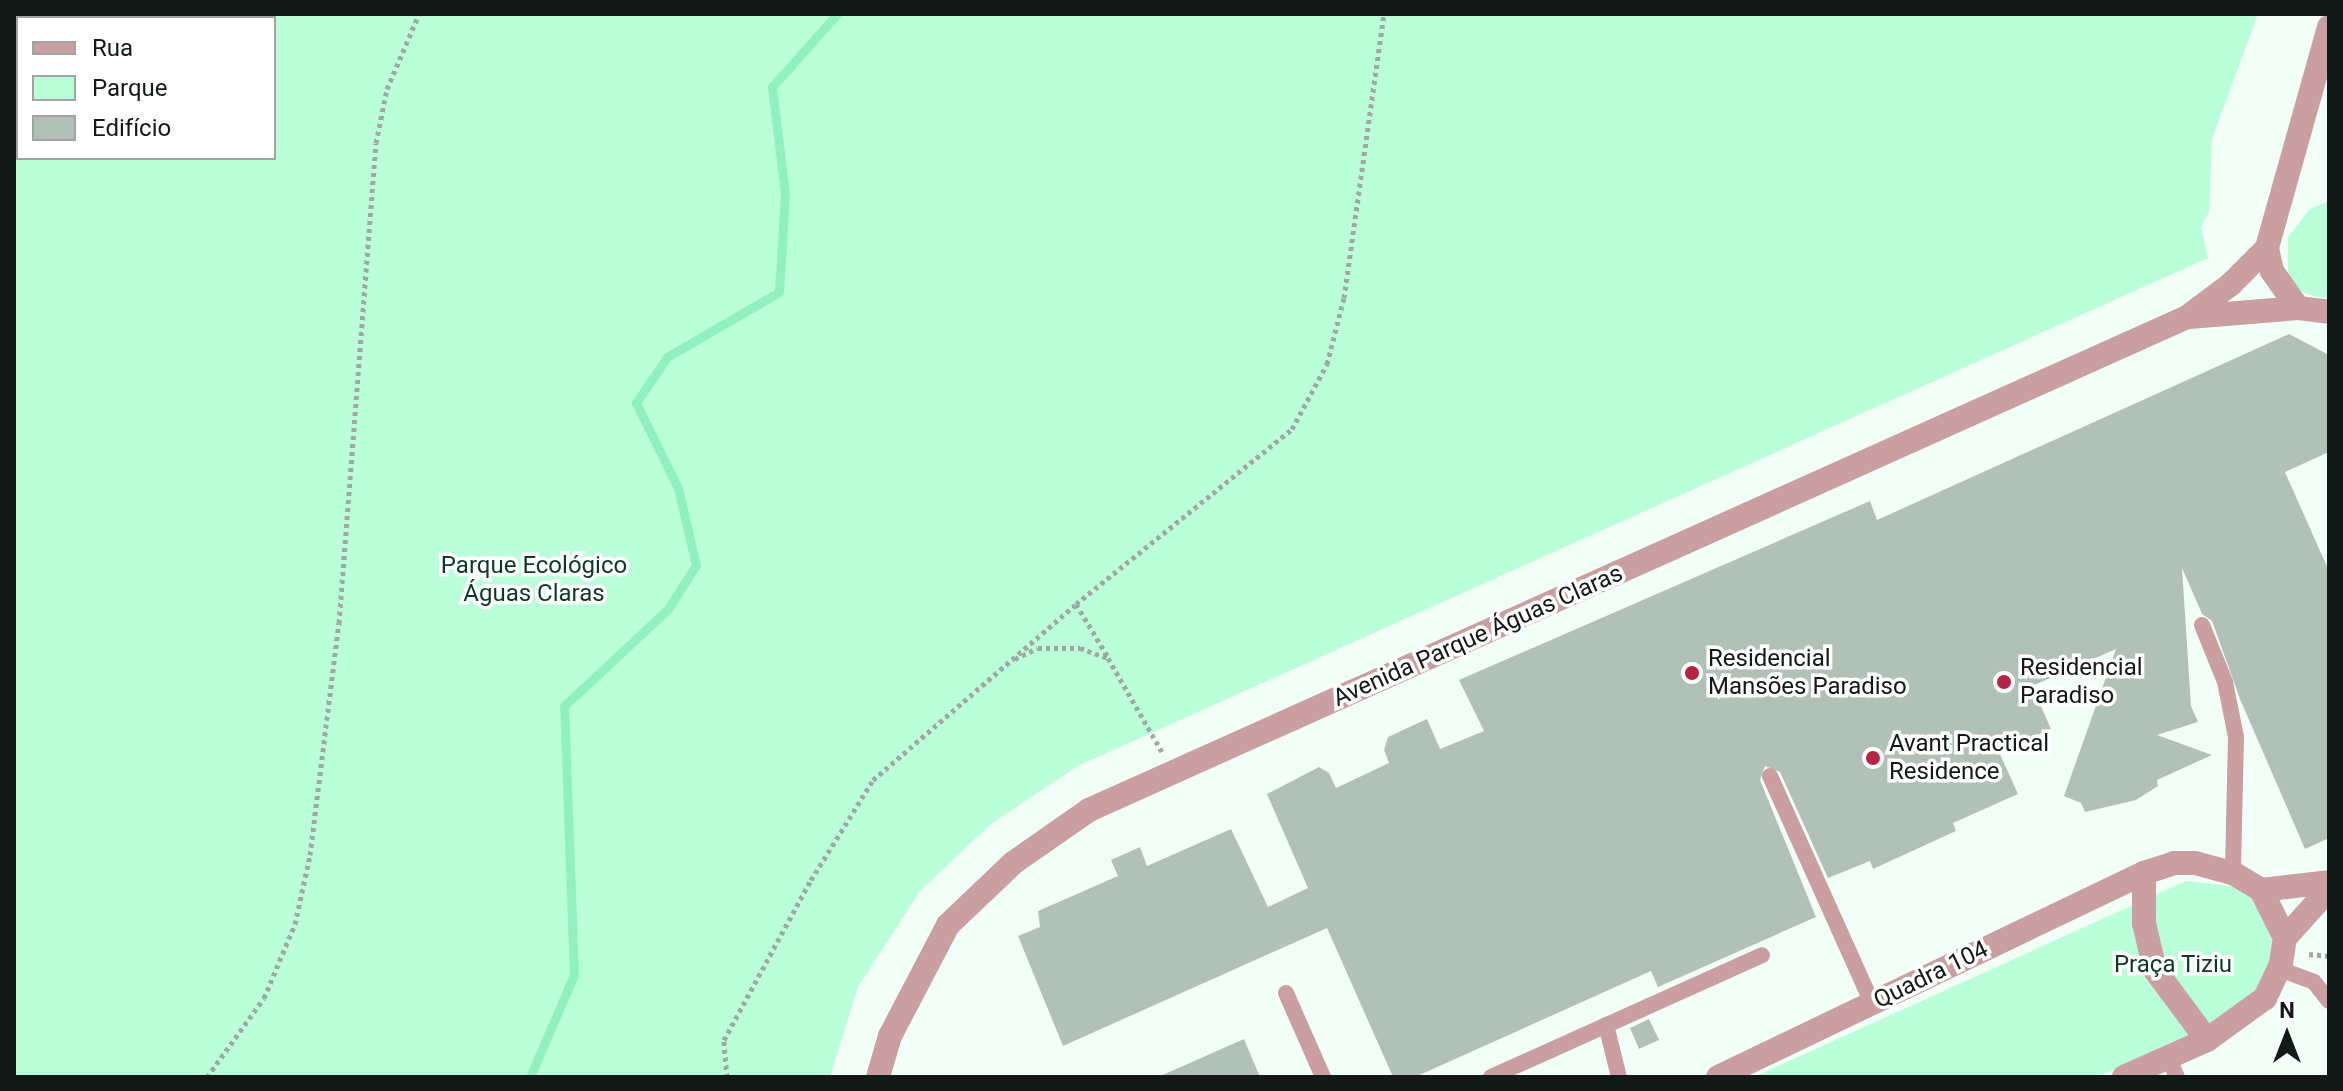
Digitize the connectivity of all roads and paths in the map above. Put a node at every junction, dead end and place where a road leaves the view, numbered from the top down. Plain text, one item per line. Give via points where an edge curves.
1 (419, 14) edge
2 (1384, 14) edge
3 (2329, 27) edge
4 (2320, 61) junction
5 (2329, 90) edge
6 (2267, 248) junction
7 (2298, 308) junction
8 (2329, 312) edge
9 (2187, 317) junction
10 (1076, 604) junction
11 (2202, 625) dead end
12 (1108, 658) junction
13 (1007, 663) junction
14 (1174, 773) junction
15 (1770, 776) dead end
16 (2144, 873) junction
17 (2233, 873) junction
18 (2329, 882) edge
19 (2329, 889) edge
20 (2261, 890) junction
21 (2285, 938) junction
22 (1762, 955) dead end
23 (2279, 969) junction
24 (1286, 993) dead end
25 (2329, 1001) edge
26 (1872, 1003) junction
27 (1606, 1025) junction
28 (2207, 1040) junction
29 (2172, 1067) edge
30 (207, 1077) edge
31 (727, 1077) edge
32 (878, 1077) edge
33 (1323, 1077) edge
34 (1491, 1077) edge
35 (1619, 1077) edge
36 (1718, 1077) edge
37 (2124, 1077) edge

1 - 30 path via 387,89 376,143 339,623 310,855 295,924 264,998
2 - 10 path via 1344,298 1327,364 1292,429
3 - 4 street
4 - 5 street
4 - 6 street
6 - 7 street via 2272,271
6 - 9 street, Avenida Parque Águas Claras
7 - 8 street, Avenida Parque Águas Claras
7 - 9 street, Avenida Parque Águas Claras
9 - 14 street, Avenida Parque Águas Claras
10 - 12 path
10 - 13 path
11 - 17 lane via 2225,682 2236,737
12 - 13 path via 1080,648 1038,648
12 - 14 path
13 - 31 path via 873,780 811,880 724,1040
14 - 32 street, Avenida Parque Águas Claras via 1089,810 1049,836 948,925 890,1036
15 - 26 lane
16 - 17 street, Quadra 104 via 2174,863 2195,863
16 - 26 street, Quadra 104
16 - 28 street via 2144,923 2155,970
17 - 20 street, Quadra 104
18 - 20 street
19 - 21 street
20 - 21 street
21 - 23 street
22 - 27 lane
23 - 25 lane via 2314,982
23 - 28 street via 2265,998 2247,1017
24 - 33 lane
26 - 36 street, Quadra 104
27 - 34 lane
27 - 35 lane
28 - 29 street
29 - 37 street

